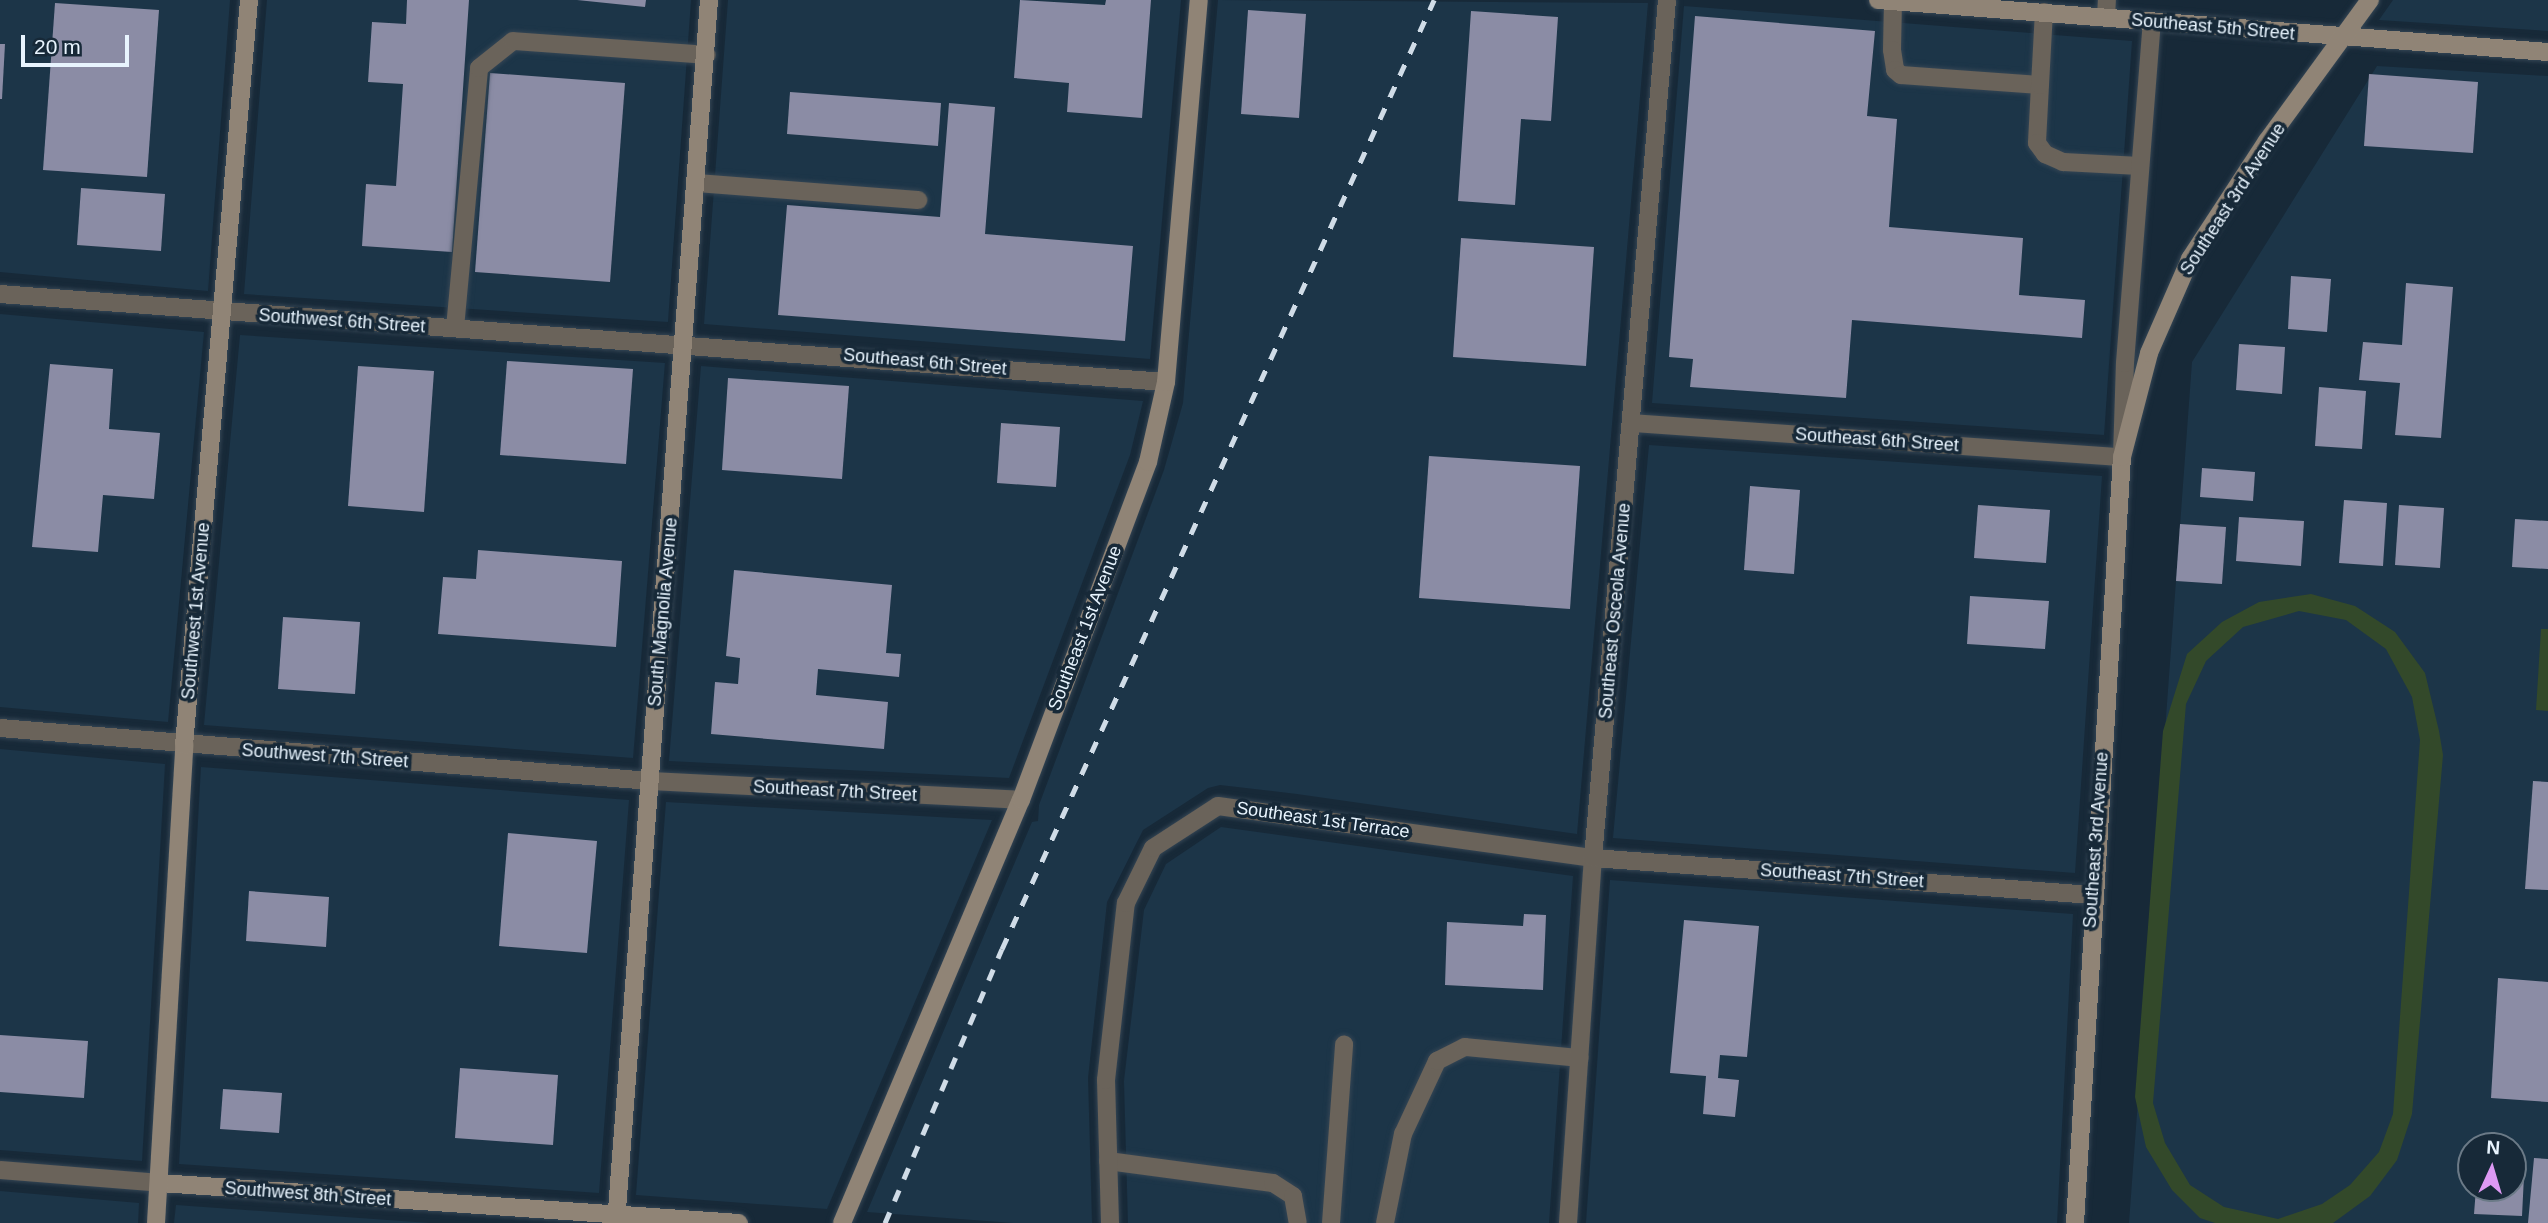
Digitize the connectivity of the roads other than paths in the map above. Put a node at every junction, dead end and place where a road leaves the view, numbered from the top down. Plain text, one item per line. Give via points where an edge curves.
1 (248, 0) edge
2 (709, 0) edge
3 (1199, 0) edge
4 (1667, 0) edge
5 (2370, 0) edge
6 (1885, 1) edge
7 (2106, 8) edge
8 (2044, 12) junction
9 (2152, 22) junction
10 (2344, 39) junction
11 (2548, 52) edge
12 (706, 55) junction
13 (2040, 85) junction
14 (2140, 166) junction
15 (696, 183) junction
16 (918, 200) dead end
17 (0, 294) edge
18 (224, 313) junction
19 (455, 328) junction
20 (684, 343) junction
21 (1166, 382) junction
22 (1632, 423) junction
23 (2122, 457) junction
24 (0, 729) edge
25 (184, 745) junction
26 (650, 781) junction
27 (1021, 800) junction
28 (1593, 858) junction
29 (2092, 895) junction
30 (1344, 1044) dead end
31 (1579, 1058) junction
32 (1108, 1161) junction
33 (0, 1170) edge
34 (160, 1183) junction
35 (616, 1219) edge
36 (156, 1223) edge
37 (739, 1223) edge
38 (842, 1223) edge
39 (1110, 1223) edge
40 (1298, 1223) edge
41 (1331, 1223) edge
42 (1385, 1223) edge
43 (1568, 1223) edge
44 (2075, 1223) edge

1 - 18 street, Southwest 1st Avenue
2 - 12 street, South Magnolia Avenue
3 - 21 street, Southeast 1st Avenue
4 - 22 street, Southeast Osceola Avenue
5 - 10 street, Southeast 3rd Avenue
6 - 8 street, Southeast 5th Street
6 - 13 street via 1895,70 1901,75
7 - 8 street, Southeast 5th Street
7 - 9 street, Southeast 5th Street
8 - 13 street
9 - 10 street, Southeast 5th Street
9 - 14 street, Southeast 3rd Avenue
10 - 11 street, Southeast 5th Street
10 - 23 street, Southeast 3rd Avenue via 2267,141 2190,259 2149,353
12 - 15 street, South Magnolia Avenue
12 - 19 street via 513,41 479,68
13 - 14 street via 2037,143 2045,154 2063,162
14 - 23 street, Southeast 3rd Avenue
15 - 16 street
15 - 20 street, South Magnolia Avenue
17 - 18 street, Southwest 6th Street
18 - 19 street, Southwest 6th Street
18 - 25 street, Southwest 1st Avenue
19 - 20 street, Southwest 6th Street
20 - 21 street, Southeast 6th Street
20 - 26 street, South Magnolia Avenue
21 - 27 street, Southeast 1st Avenue via 1147,462
22 - 23 street, Southeast 6th Street
22 - 28 street, Southeast Osceola Avenue
23 - 29 street, Southeast 3rd Avenue
24 - 25 street, Southwest 7th Street
25 - 26 street, Southwest 7th Street
25 - 34 street, Southwest 1st Avenue
26 - 27 street, Southeast 7th Street
26 - 35 street, South Magnolia Avenue
27 - 38 street, Southeast 1st Avenue
28 - 29 street, Southeast 7th Street
28 - 31 street, Southeast Osceola Avenue
28 - 32 street, Southeast 1st Terrace via 1217,806 1153,848 1126,903 1106,1080
29 - 44 street, Southeast 3rd Avenue
30 - 41 street
31 - 42 street via 1465,1047 1437,1061 1403,1133
31 - 43 street, Southeast Osceola Avenue
32 - 39 street, Southeast 1st Terrace
32 - 40 street via 1273,1182 1293,1196
33 - 34 street, Southwest 8th Street
34 - 35 street, Southwest 8th Street
34 - 36 street, Southwest 1st Avenue
35 - 37 street, Southwest 8th Street

